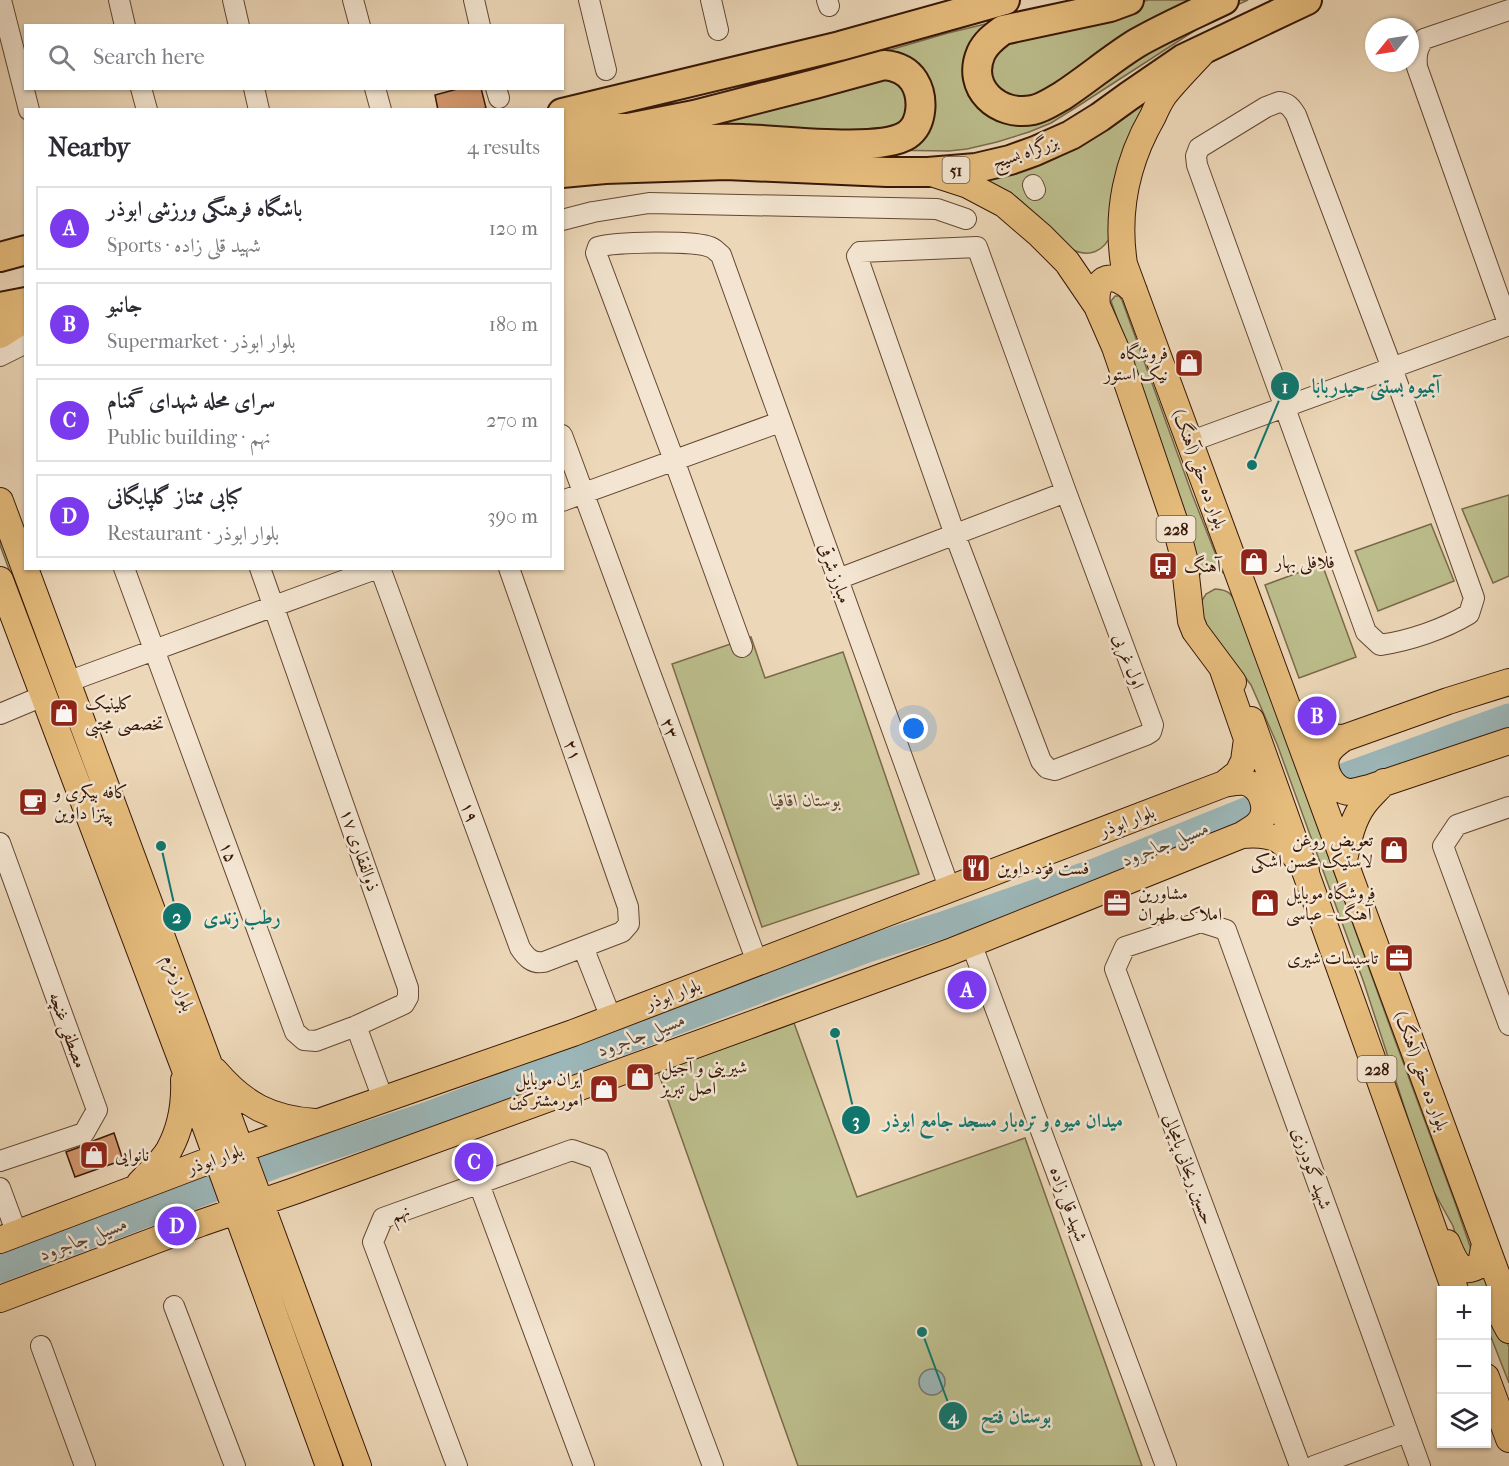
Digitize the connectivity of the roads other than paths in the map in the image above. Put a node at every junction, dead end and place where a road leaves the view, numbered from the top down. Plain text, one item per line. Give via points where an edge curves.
1 (2, 0) edge
2 (119, 0) edge
3 (233, 0) edge
4 (353, 0) edge
5 (474, 0) edge
6 (589, 0) edge
7 (711, 0) edge
8 (1005, 0) edge
9 (1129, 0) edge
10 (1224, 0) edge
11 (1307, 0) edge
12 (1509, 10) edge
13 (125, 24) edge
14 (239, 24) edge
15 (359, 24) edge
16 (480, 24) edge
17 (718, 30) dead end
18 (1206, 48) junction
19 (606, 70) dead end
20 (24, 90) edge
21 (24, 90) edge
22 (142, 90) edge
23 (254, 90) edge
24 (376, 90) edge
25 (29, 108) edge
26 (146, 108) edge
27 (259, 108) edge
28 (380, 108) edge
29 (564, 113) edge
30 (564, 128) edge
31 (564, 154) edge
32 (928, 172) junction
33 (564, 173) edge
34 (564, 219) edge
35 (966, 219) dead end
36 (24, 251) edge
37 (0, 257) edge
38 (1134, 291) junction
39 (24, 302) edge
40 (1097, 306) junction
41 (0, 308) edge
42 (24, 321) edge
43 (1509, 325) edge
44 (0, 335) edge
45 (24, 344) edge
46 (0, 356) edge
47 (1392, 368) junction
48 (1285, 407) junction
49 (780, 422) junction
50 (564, 440) edge
51 (1189, 442) junction
52 (674, 460) junction
53 (1066, 492) junction
54 (584, 494) junction
55 (564, 500) edge
56 (0, 501) edge
57 (955, 535) junction
58 (24, 566) edge
59 (26, 570) edge
60 (125, 570) edge
61 (261, 570) edge
62 (373, 570) edge
63 (380, 570) edge
64 (510, 570) edge
65 (838, 579) junction
66 (0, 580) edge
67 (274, 606) junction
68 (742, 647) dead end
69 (154, 650) junction
70 (1223, 670) junction
71 (67, 682) junction
72 (1509, 682) edge
73 (43, 696) junction
74 (1288, 705) junction
75 (0, 714) edge
76 (1344, 738) junction
77 (1509, 741) edge
78 (1385, 781) junction
79 (1224, 784) junction
80 (1509, 807) edge
81 (1242, 835) junction
82 (0, 843) edge
83 (1301, 860) junction
84 (1344, 860) junction
85 (950, 890) junction
86 (1201, 922) joint
87 (622, 932) joint
88 (971, 943) junction
89 (583, 947) junction
90 (757, 962) junction
91 (611, 1018) junction
92 (1509, 1025) edge
93 (356, 1026) junction
94 (316, 1041) joint
95 (196, 1064) junction
96 (383, 1099) junction
97 (318, 1122) junction
98 (0, 1161) edge
99 (255, 1174) junction
100 (479, 1184) junction
101 (221, 1186) junction
102 (0, 1188) edge
103 (135, 1188) junction
104 (1431, 1214) junction
105 (8, 1237) edge
106 (1485, 1243) junction
107 (1454, 1286) edge
108 (0, 1299) edge
109 (174, 1306) dead end
110 (1509, 1308) edge
111 (1491, 1310) edge
112 (1509, 1330) edge
113 (41, 1346) dead end
114 (1491, 1390) edge
115 (1407, 1432) junction
116 (1509, 1439) edge
117 (85, 1466) edge
118 (235, 1466) edge
119 (329, 1466) edge
120 (358, 1466) edge
121 (457, 1466) edge
122 (584, 1466) edge
123 (713, 1466) edge
124 (1166, 1466) edge
125 (1300, 1466) edge
126 (1314, 1466) edge
127 (1420, 1466) edge

1 - 20 street
2 - 13 street
3 - 14 street
4 - 15 street
5 - 16 street
6 - 19 street
7 - 17 street
8 - 29 highway via 840,46
9 - 10 highway via 1003,30 989,40 981,53 978,79 984,93 999,106 1012,110 1041,108 1136,44
11 - 18 highway, بزرگراه بسیج / 51
12 - 43 street via 1424,39 1416,56
18 - 32 highway, بزرگراه بسیج / 51 via 1065,138 1010,160
18 - 38 main road, بلوار ده حقی (آهنگ) / 228 via 1164,96 1137,147 1127,177 1122,247
21 - 25 street
22 - 26 street
23 - 27 street
24 - 28 street
30 - 31 highway via 639,126 884,65 909,74 920,96 921,108 918,123 896,140 846,144 688,140
32 - 33 highway, بزرگراه بسیج / 51 via 726,165
32 - 40 main road, 228 via 968,185 1004,204 1066,262
34 - 35 street via 649,203 937,209
36 - 37 highway
38 - 40 main road via 1122,280 1108,278 1098,288
38 - 51 main road, بلوار ده حقی (آهنگ) / 228
39 - 41 highway
40 - 70 main road, 228 via 1119,358 1174,520 1184,558 1191,621
42 - 44 main road
43 - 47 street
45 - 46 street
47 - 48 street
47 - 48 street via 1474,598 1469,614 1455,622 1397,643 1380,645 1366,632
47 - 48 street via 1296,115 1286,103 1279,102 1199,148 1196,156
48 - 51 street
49 - 52 street
49 - 52 street, مبارز شرقی via 721,255 712,247 697,244 606,245 596,253
49 - 65 street, مبارز شرقی
50 - 54 street, ۲۳
51 - 74 main road, بلوار ده حقی (آهنگ) / 228
52 - 54 street
52 - 68 street
53 - 57 street
53 - 57 street, اول غربی via 1153,725 1146,735 1055,770 1047,768 1041,761
53 - 57 street via 977,247 860,252 858,259
54 - 55 street
54 - 90 street, ۲۳
56 - 58 main road, بلوار زمزم
57 - 65 street
59 - 71 main road, بلوار زمزم
60 - 69 street, ۱۵
61 - 67 street
62 - 67 street
63 - 89 street, ۱۹ via 520,948 537,963
64 - 87 street, ۲۱ via 628,907 628,924
65 - 85 street, مبارز شرقی
66 - 73 main road, بلوار زمزم
67 - 69 street
67 - 93 street, ذوالفقاری ۱۷ via 408,988 404,1004
69 - 71 street
69 - 94 street, ۱۵ via 295,1032 304,1040
70 - 79 main road, بلوار ابوذر via 1247,739 1238,773
70 - 83 main road, 228 via 1242,695
71 - 95 main road, بلوار زمزم
72 - 76 main road
73 - 75 street
73 - 95 main road, بلوار زمزم
74 - 76 main road via 1311,732 1320,737
74 - 84 main road, بلوار ده حقی (آهنگ) / 228
76 - 78 main road via 1327,754 1332,783 1348,792
77 - 78 main road
78 - 84 main road via 1362,806
79 - 81 main road via 1243,781 1254,786 1263,799 1265,813 1258,824
79 - 85 main road, بلوار ابوذر
80 - 92 street via 1457,825 1443,846
81 - 83 main road, بلوار ابوذر via 1273,836
81 - 88 main road, بلوار ابوذر
82 - 98 street, مصطفی غنچه via 97,1110 84,1133
83 - 104 main road, 228
84 - 106 main road, بلوار ده حقی (آهنگ) / 228
85 - 90 main road, بلوار ابوذر
86 - 115 street, شهید گودرزی via 1226,930
86 - 125 street, حسین ریحانی پامچالی via 1125,947 1115,969
87 - 89 street, ۱۹
88 - 99 main road, بلوار ابوذر via 297,1190
88 - 124 street, شهید قلی زاده
89 - 91 street
90 - 91 main road, بلوار ابوذر
91 - 96 main road, بلوار ابوذر
93 - 94 street, ذوالفقاری ۱۷
93 - 96 street
95 - 97 main road via 258,1108 295,1120
95 - 99 main road, بلوار زمزم
95 - 101 main road, بلوار زمزم
95 - 103 main road via 169,1150
96 - 97 main road, بلوار ابوذر
97 - 99 main road, بلوار ابوذر via 278,1137
99 - 101 main road, بلوار ابوذر
99 - 101 main road, بلوار ابوذر
99 - 120 main road, بلوار زمزم
100 - 121 street, نهم via 383,1218 373,1242
100 - 122 street
100 - 123 street, نهم via 572,1150 598,1159
101 - 103 main road, بلوار ابوذر via 185,1169
101 - 108 main road, بلوار ابوذر via 201,1223
101 - 119 main road, بلوار زمزم
102 - 105 street
103 - 105 main road, بلوار ابوذر
104 - 106 main road via 1452,1257 1466,1270 1481,1264
104 - 107 main road, 228
106 - 110 main road, بلوار ده حقی (آهنگ) / 228
109 - 118 street
111 - 112 main road via 1502,1317
113 - 117 street
114 - 116 main road
115 - 126 street
115 - 127 street

